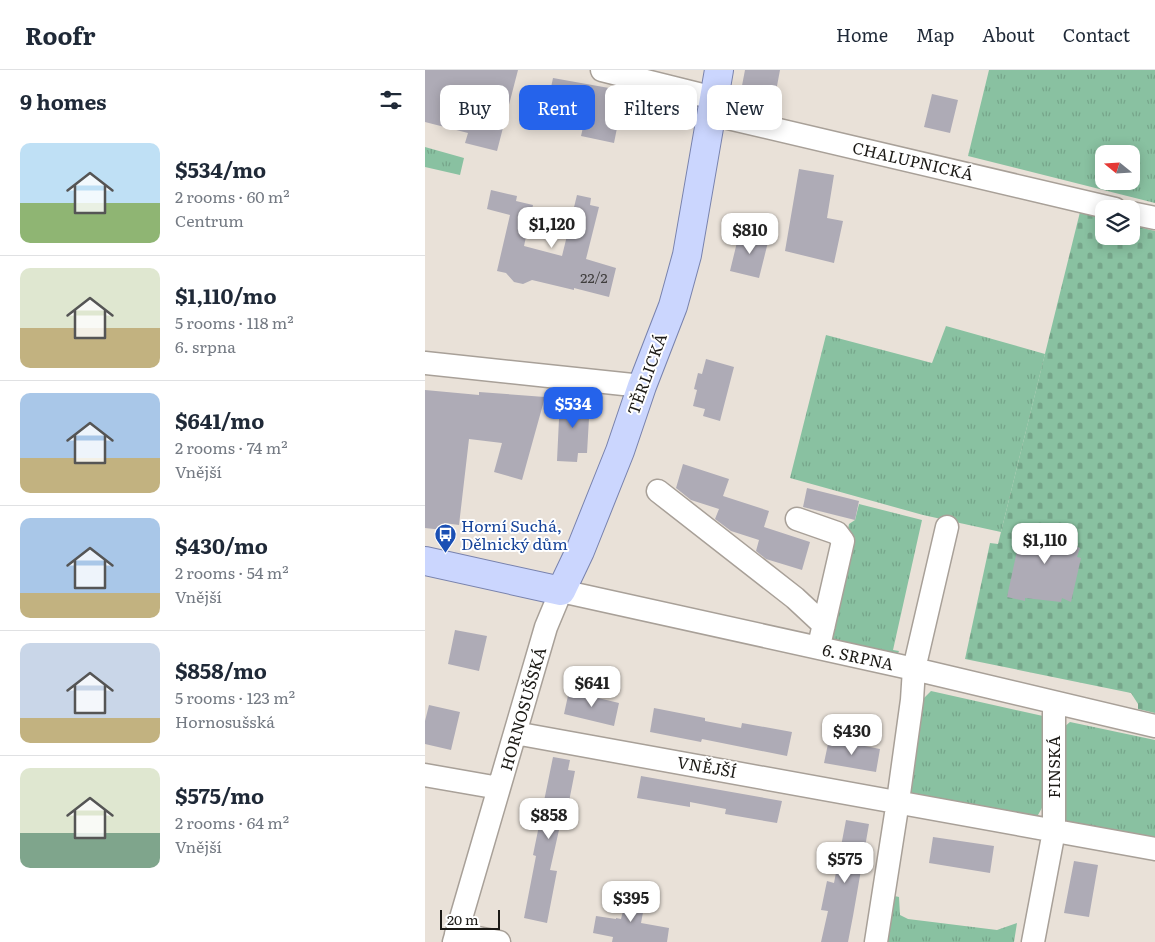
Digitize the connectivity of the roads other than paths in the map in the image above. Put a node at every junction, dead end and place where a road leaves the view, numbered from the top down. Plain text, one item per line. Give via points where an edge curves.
1 (602, 70) edge
2 (719, 70) edge
3 (716, 85) edge
4 (707, 104) edge
5 (782, 124) edge
6 (708, 130) edge
7 (1095, 204) edge
8 (1140, 215) edge
9 (1155, 218) edge
10 (425, 363) edge
11 (642, 386) junction
12 (657, 491) dead end
13 (797, 519) dead end
14 (947, 527) dead end
15 (425, 561) edge
16 (561, 591) junction
17 (824, 625) junction
18 (818, 648) junction
19 (914, 669) junction
20 (1054, 703) junction
21 (1155, 726) edge
22 (515, 733) junction
23 (425, 774) edge
24 (499, 788) junction
25 (898, 802) junction
26 (1054, 831) junction
27 (1155, 849) edge
28 (455, 938) edge
29 (499, 942) edge
30 (876, 942) edge
31 (1033, 942) edge

1 - 4 street, CHALUPNICKÁ
2 - 3 main road, TĚRLICKÁ
5 - 7 street, CHALUPNICKÁ
6 - 11 main road, TĚRLICKÁ via 687,255 673,306
8 - 9 street
10 - 11 street
11 - 16 main road, TĚRLICKÁ via 620,451
12 - 17 street via 795,598
13 - 17 street via 837,533 843,542
14 - 19 street
15 - 16 main road
16 - 18 street, 6. SRPNA
16 - 22 street, HORNOSUŠSKÁ
17 - 18 street
18 - 19 street, 6. SRPNA
19 - 20 street, 6. SRPNA
19 - 25 street
20 - 21 street, 6. SRPNA
20 - 26 street, FINSKÁ
22 - 24 street, HORNOSUŠSKÁ
22 - 25 street, VNĚJŠÍ
23 - 24 street
24 - 28 street, HORNOSUŠSKÁ
25 - 26 street, VNĚJŠÍ
25 - 30 street
26 - 27 street
26 - 31 street, FINSKÁ
28 - 29 street

